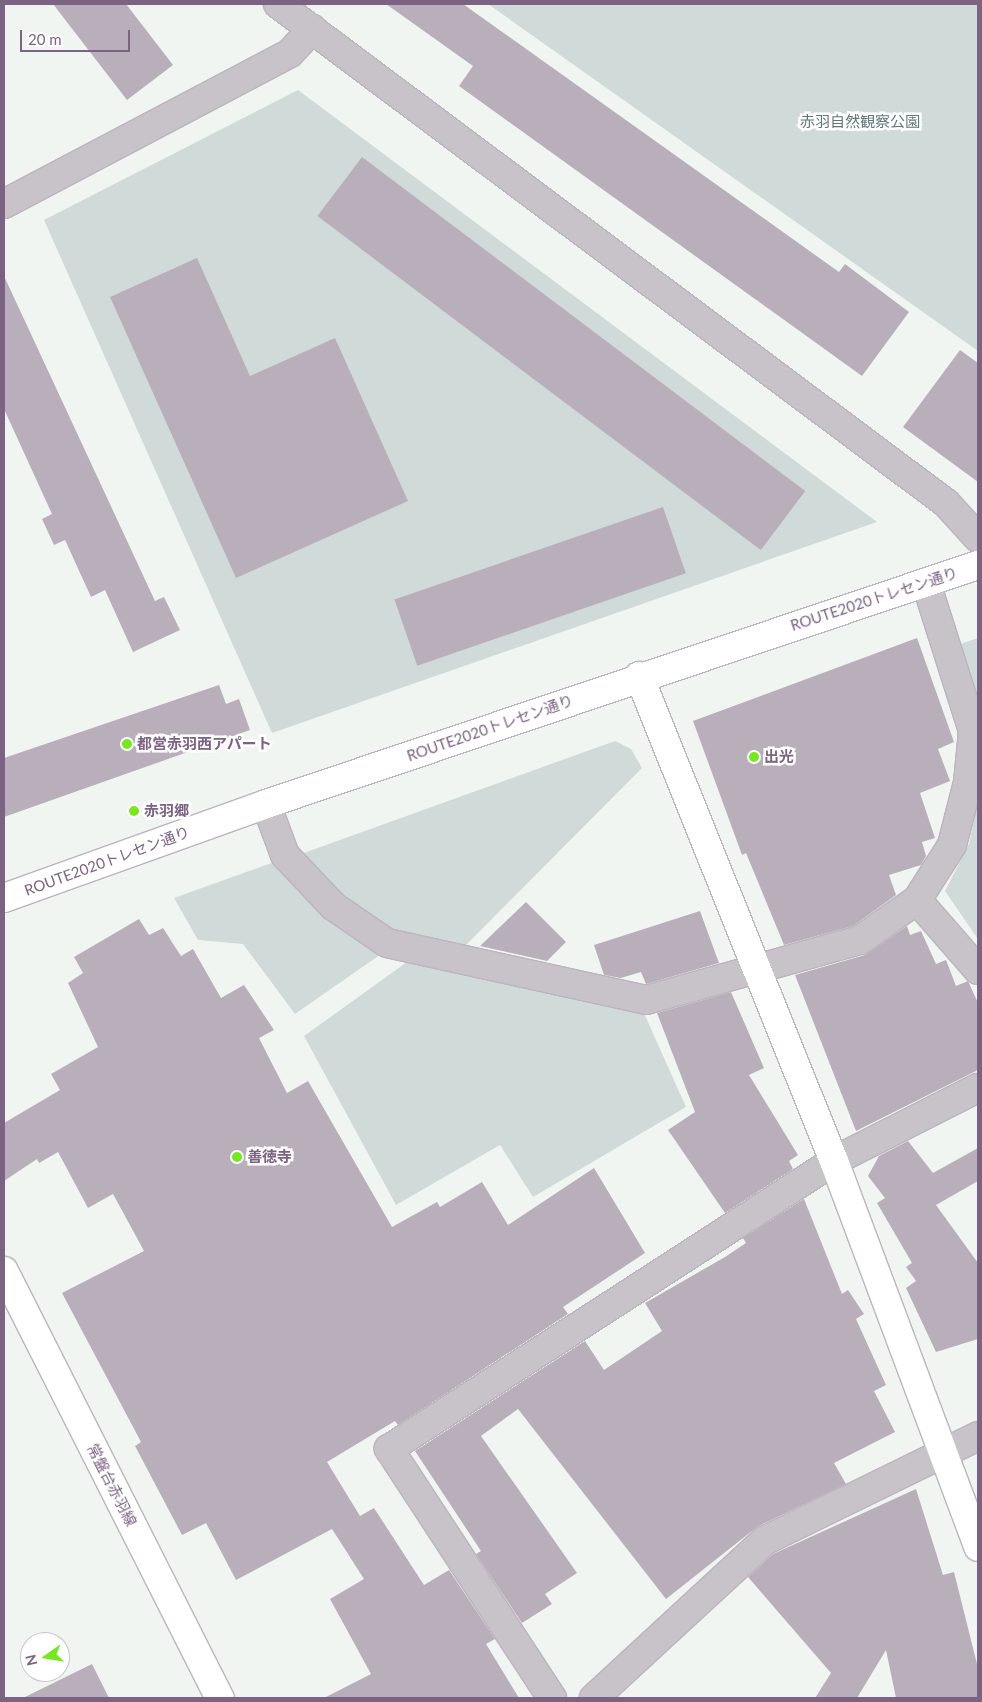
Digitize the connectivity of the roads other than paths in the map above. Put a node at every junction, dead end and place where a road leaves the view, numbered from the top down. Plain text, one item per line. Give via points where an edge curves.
1 (278, 4) edge
2 (312, 29) junction
3 (4, 204) edge
4 (978, 538) edge
5 (978, 565) edge
6 (926, 583) junction
7 (640, 676) junction
8 (266, 804) junction
9 (4, 898) edge
10 (917, 900) junction
11 (759, 970) junction
12 (978, 970) edge
13 (978, 1088) edge
14 (834, 1161) junction
15 (4, 1271) edge
16 (978, 1436) edge
17 (947, 1454) junction
18 (978, 1547) edge
19 (220, 1698) edge
20 (552, 1698) edge
21 (594, 1698) edge

1 - 2 street
2 - 3 street via 290,53
2 - 4 street via 946,503
5 - 6 main road, ROUTE2020トレセン通り
6 - 7 main road, ROUTE2020トレセン通り
6 - 10 street via 973,731 968,782 952,845
7 - 8 main road, ROUTE2020トレセン通り
7 - 11 main road
8 - 9 main road, ROUTE2020トレセン通り
8 - 11 street via 285,855 333,906 387,943 646,1000
10 - 11 street via 860,940
10 - 12 street
11 - 14 main road
13 - 14 street
14 - 17 main road
14 - 20 street via 389,1449
15 - 19 main road, 常盤台赤羽線
16 - 17 street
17 - 18 main road
17 - 21 street via 764,1541

